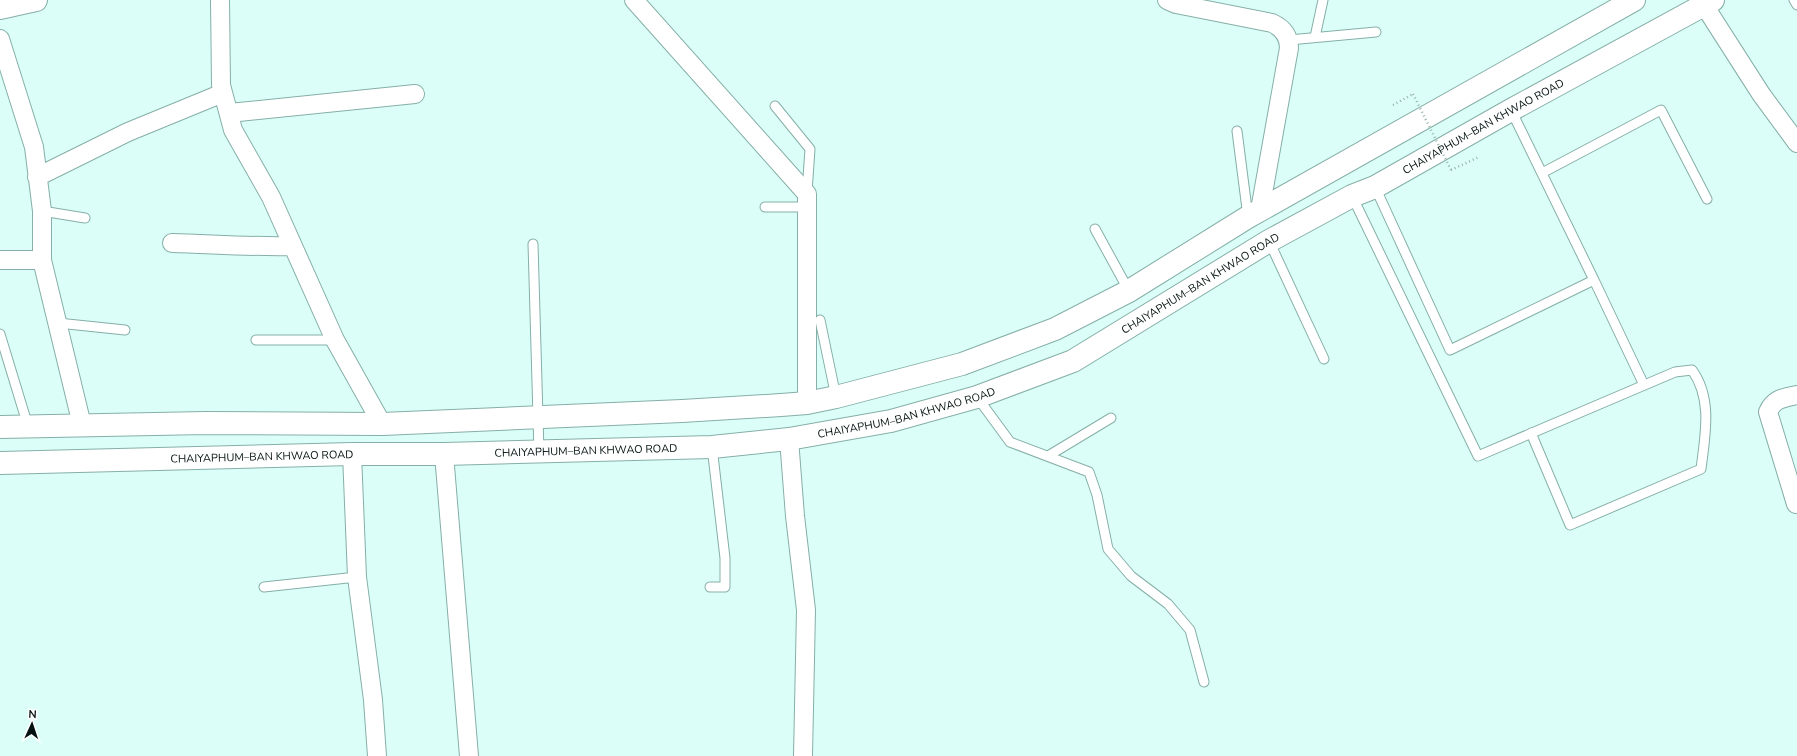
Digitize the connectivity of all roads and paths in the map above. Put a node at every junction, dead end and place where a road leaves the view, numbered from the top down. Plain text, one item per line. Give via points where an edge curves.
1 (36, 0) edge
2 (220, 0) edge
3 (634, 0) edge
4 (1167, 0) edge
5 (1323, 0) edge
6 (1634, 0) edge
7 (1794, 0) edge
8 (1708, 3) edge
9 (1797, 5) edge
10 (0, 8) edge
11 (1376, 32) dead end
12 (1315, 37) junction
13 (0, 38) edge
14 (1289, 40) junction
15 (223, 93) junction
16 (415, 94) dead end
17 (1393, 104) dead end
18 (775, 106) dead end
19 (1511, 110) junction
20 (229, 113) junction
21 (1237, 131) dead end
22 (1797, 143) edge
23 (1478, 157) dead end
24 (1542, 173) junction
25 (37, 177) junction
26 (1375, 187) junction
27 (1352, 196) junction
28 (1707, 199) dead end
29 (807, 200) junction
30 (764, 208) dead end
31 (42, 211) junction
32 (1254, 214) junction
33 (85, 218) dead end
34 (1095, 229) dead end
35 (1270, 241) junction
36 (172, 243) dead end
37 (533, 244) dead end
38 (292, 246) junction
39 (0, 260) edge
40 (42, 260) junction
41 (1594, 280) junction
42 (1129, 291) junction
43 (820, 320) dead end
44 (58, 323) junction
45 (125, 330) dead end
46 (0, 334) edge
47 (256, 340) dead end
48 (335, 340) junction
49 (1324, 359) dead end
50 (1644, 385) junction
51 (1797, 395) edge
52 (836, 397) junction
53 (977, 397) junction
54 (807, 403) junction
55 (539, 418) junction
56 (1110, 418) dead end
57 (382, 424) junction
58 (82, 425) junction
59 (0, 426) edge
60 (28, 426) junction
61 (1531, 433) junction
62 (789, 439) junction
63 (712, 447) junction
64 (539, 452) junction
65 (352, 454) junction
66 (444, 454) junction
67 (1048, 456) junction
68 (0, 463) edge
69 (1796, 504) edge
70 (357, 577) junction
71 (264, 586) dead end
72 (710, 587) dead end
73 (1204, 682) dead end
74 (377, 756) edge
75 (469, 756) edge
76 (803, 756) edge

1 - 10 main road
2 - 15 street
3 - 29 street
4 - 14 street via 1272,23 1280,27
5 - 12 lane
6 - 32 main road
7 - 9 lane
8 - 19 main road, CHAIYAPHUM–BAN KHWAO ROAD
8 - 22 street via 1761,94
11 - 12 lane
12 - 14 lane
13 - 25 street via 34,147
14 - 32 street
15 - 20 street
15 - 25 street via 128,132
16 - 20 street
17 - 23 path, bridge via 1413,94 1451,170
18 - 29 lane via 810,149
19 - 24 lane
19 - 26 main road, CHAIYAPHUM–BAN KHWAO ROAD
20 - 38 street via 233,130 271,197
21 - 32 lane
24 - 28 lane via 1661,110
24 - 41 lane
25 - 31 street
26 - 27 main road, CHAIYAPHUM–BAN KHWAO ROAD
26 - 41 lane via 1450,350
27 - 35 main road, CHAIYAPHUM–BAN KHWAO ROAD
27 - 61 lane via 1478,456
29 - 30 lane
29 - 54 street
31 - 33 lane
31 - 40 street
32 - 42 main road
34 - 42 lane
35 - 49 lane
35 - 53 main road, CHAIYAPHUM–BAN KHWAO ROAD via 1073,361
36 - 38 street via 249,247
37 - 55 lane
38 - 48 street
39 - 40 street
40 - 44 street
41 - 50 lane
42 - 52 main road via 1055,329 962,364
43 - 52 lane
44 - 45 lane
44 - 58 street
46 - 60 lane
47 - 48 lane
48 - 57 street
50 - 61 lane
50 - 61 lane via 1675,372 1692,370 1700,381 1707,412 1702,469 1570,525
51 - 69 street via 1777,400 1771,404 1768,412
52 - 54 main road
53 - 62 main road, CHAIYAPHUM–BAN KHWAO ROAD via 891,421
53 - 67 lane via 1010,442
54 - 55 main road
55 - 57 main road
55 - 64 lane
56 - 67 lane
57 - 58 main road
58 - 60 main road
59 - 60 main road
62 - 63 main road, CHAIYAPHUM–BAN KHWAO ROAD
62 - 76 street via 806,610
63 - 64 main road, CHAIYAPHUM–BAN KHWAO ROAD
63 - 72 lane via 725,558 725,587
64 - 66 main road, CHAIYAPHUM–BAN KHWAO ROAD
65 - 66 main road, CHAIYAPHUM–BAN KHWAO ROAD
65 - 68 main road, CHAIYAPHUM–BAN KHWAO ROAD
65 - 70 street
66 - 75 street
67 - 73 lane via 1089,472 1097,495 1108,549 1132,576 1168,604 1190,630
70 - 71 lane
70 - 74 street via 373,700

